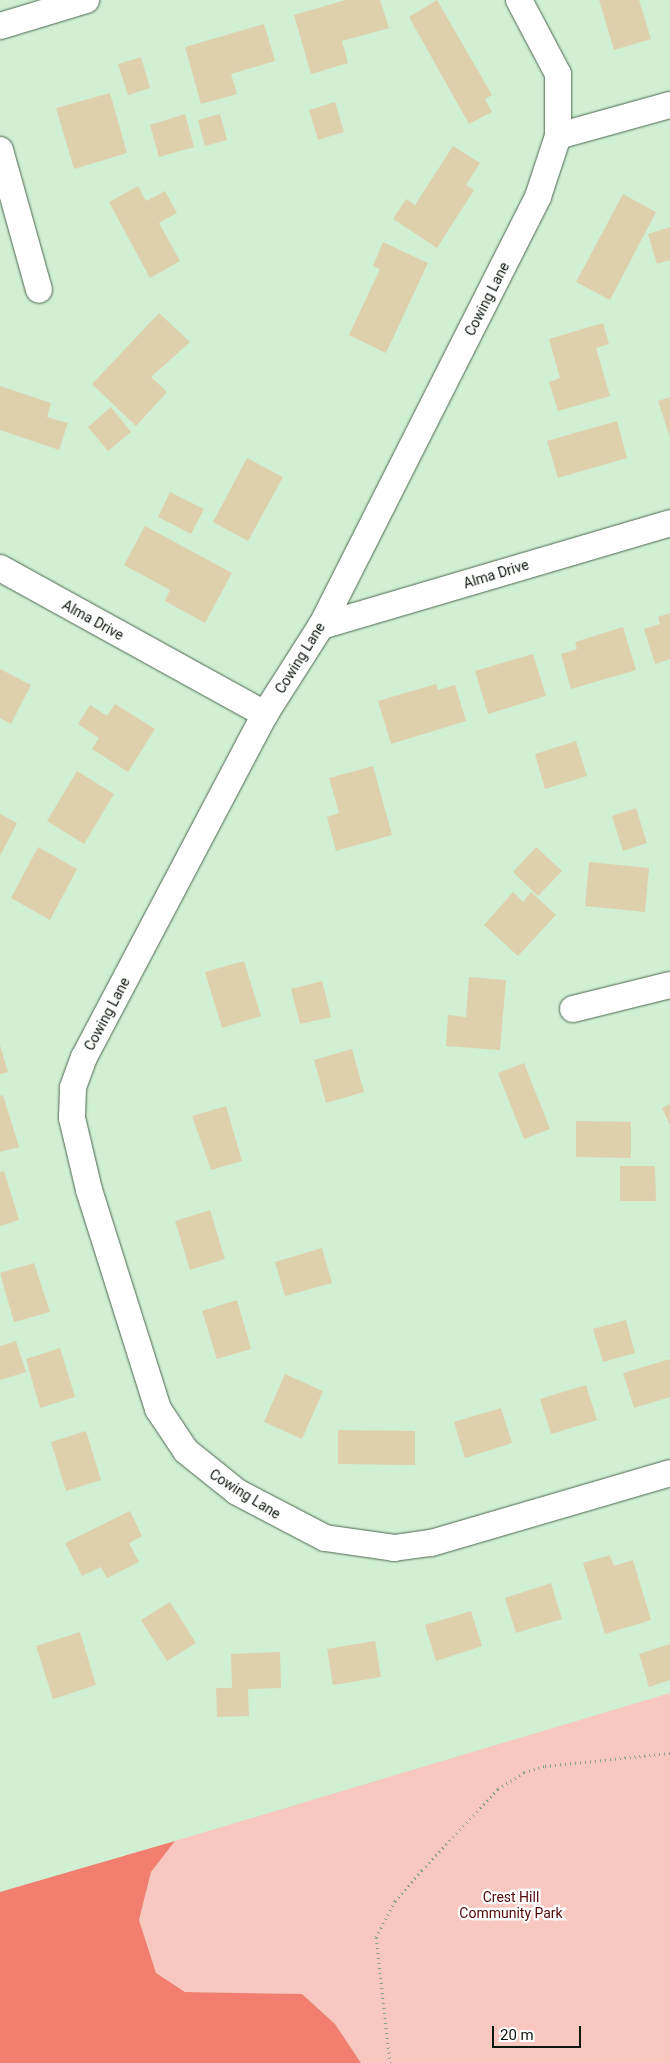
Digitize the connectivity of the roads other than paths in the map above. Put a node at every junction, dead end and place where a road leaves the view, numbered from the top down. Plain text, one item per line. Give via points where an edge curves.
1 (86, 0) edge
2 (519, 0) edge
3 (0, 26) edge
4 (670, 105) edge
5 (558, 136) junction
6 (0, 150) edge
7 (39, 290) dead end
8 (670, 522) edge
9 (0, 568) edge
10 (322, 626) junction
11 (265, 714) junction
12 (670, 984) edge
13 (573, 1009) dead end
14 (670, 1473) edge

1 - 3 street
2 - 5 street, Cowing Lane via 558,74
4 - 5 street
5 - 10 street, Cowing Lane via 538,197
6 - 7 street
8 - 10 street, Alma Drive
9 - 11 street, Alma Drive
10 - 11 street, Cowing Lane
11 - 14 street, Cowing Lane via 84,1057 73,1088 76,1147 158,1409 186,1452 237,1492 318,1535 376,1549 431,1543
12 - 13 street

